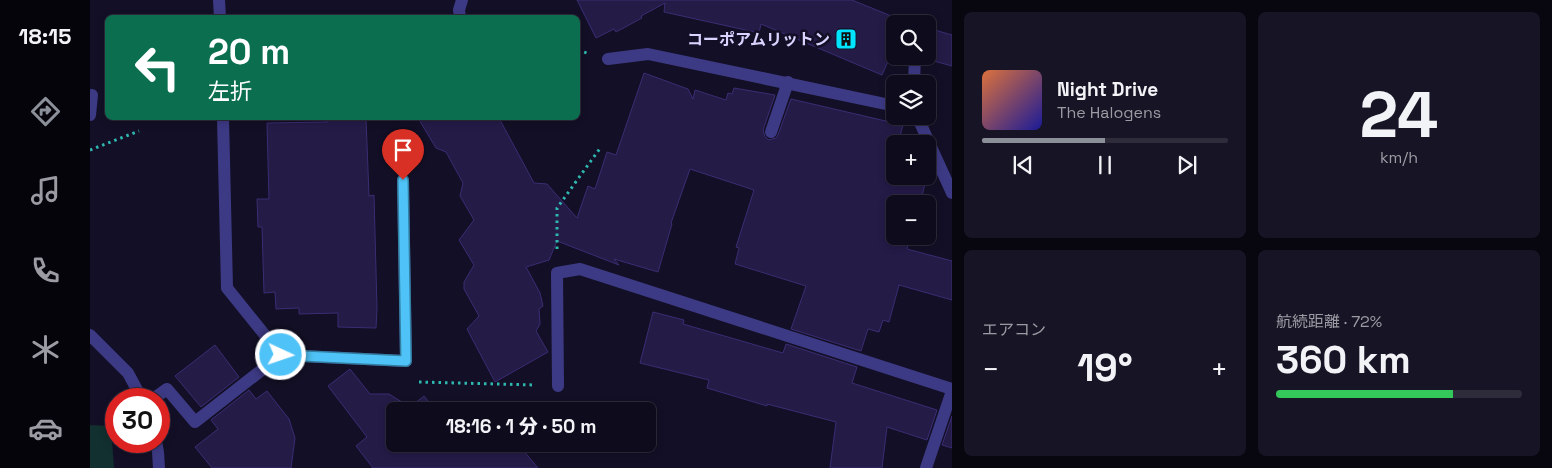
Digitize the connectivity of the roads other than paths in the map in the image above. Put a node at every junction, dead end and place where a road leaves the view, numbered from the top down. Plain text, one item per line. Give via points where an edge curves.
1 (219, 0) edge
2 (462, 0) edge
3 (220, 15) edge
4 (460, 15) edge
5 (608, 59) dead end
6 (788, 82) junction
7 (92, 95) dead end
8 (886, 104) edge
9 (90, 115) edge
10 (223, 120) edge
11 (921, 125) edge
12 (771, 132) dead end
13 (403, 180) dead end
14 (952, 193) edge
15 (90, 335) edge
16 (281, 355) junction
17 (558, 386) road end
18 (136, 388) edge
19 (952, 390) edge
20 (170, 393) edge
21 (158, 453) edge
22 (159, 468) edge
23 (926, 468) edge

1 - 3 street
2 - 4 street
5 - 6 street via 648,54
6 - 8 street
6 - 12 street
7 - 9 street
10 - 16 street via 227,288
11 - 14 street
13 - 16 street via 406,361
15 - 18 street via 128,373
16 - 20 street via 196,422
17 - 19 street via 557,273 580,269
19 - 23 street
21 - 22 street

